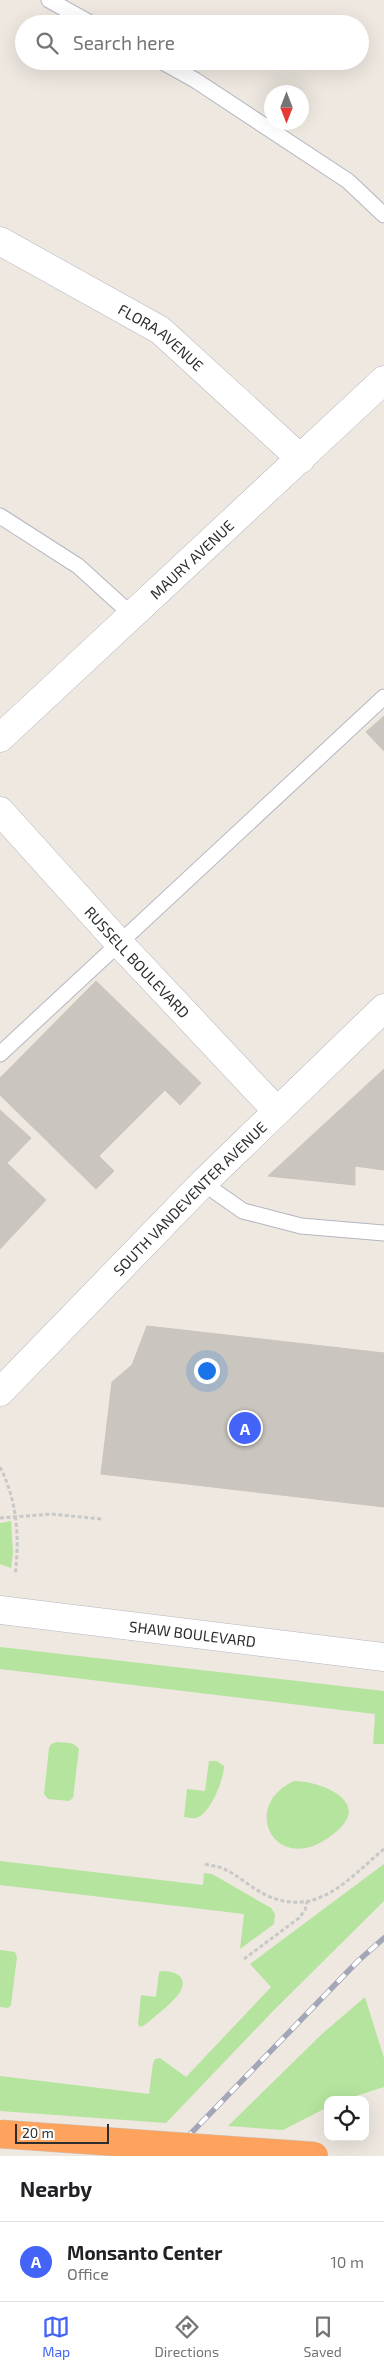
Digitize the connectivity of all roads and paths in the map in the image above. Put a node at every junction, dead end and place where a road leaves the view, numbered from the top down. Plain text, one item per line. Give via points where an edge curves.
1 (49, 0) edge
2 (76, 15) edge
3 (177, 70) edge
4 (384, 215) edge
5 (0, 241) edge
6 (384, 380) edge
7 (302, 459) junction
8 (0, 516) edge
9 (132, 616) junction
10 (384, 697) edge
11 (0, 738) edge
12 (0, 811) edge
13 (120, 944) junction
14 (384, 1008) edge
15 (0, 1054) edge
16 (276, 1110) junction
17 (203, 1183) junction
18 (384, 1233) edge
19 (0, 1392) edge
20 (0, 1467) edge
21 (15, 1516) junction
22 (0, 1518) edge
23 (102, 1519) dead end
24 (15, 1575) dead end
25 (2, 1609) edge
26 (384, 1656) edge
27 (384, 1849) edge
28 (205, 1864) dead end
29 (307, 1902) junction
30 (244, 1959) dead end
31 (1, 2134) edge
32 (314, 2156) edge

1 - 2 lane
3 - 4 lane via 348,181
5 - 7 street, FLORA AVENUE via 160,330
6 - 7 street, MAURY AVENUE
7 - 9 street, MAURY AVENUE
8 - 9 lane via 78,566
9 - 11 street, MAURY AVENUE
10 - 13 lane
12 - 13 street, RUSSELL BOULEVARD
13 - 15 lane
13 - 16 street, RUSSELL BOULEVARD
14 - 16 street, SOUTH VANDEVENTER AVENUE
16 - 17 street, SOUTH VANDEVENTER AVENUE
17 - 18 lane via 243,1211 301,1226
17 - 19 street, SOUTH VANDEVENTER AVENUE
20 - 21 path
21 - 22 path
21 - 23 path via 51,1514
21 - 24 path
25 - 26 street, SHAW BOULEVARD
27 - 29 path via 332,1892
28 - 29 path via 223,1869 266,1895 288,1903
29 - 30 path via 299,1918
31 - 32 highway, bridge

